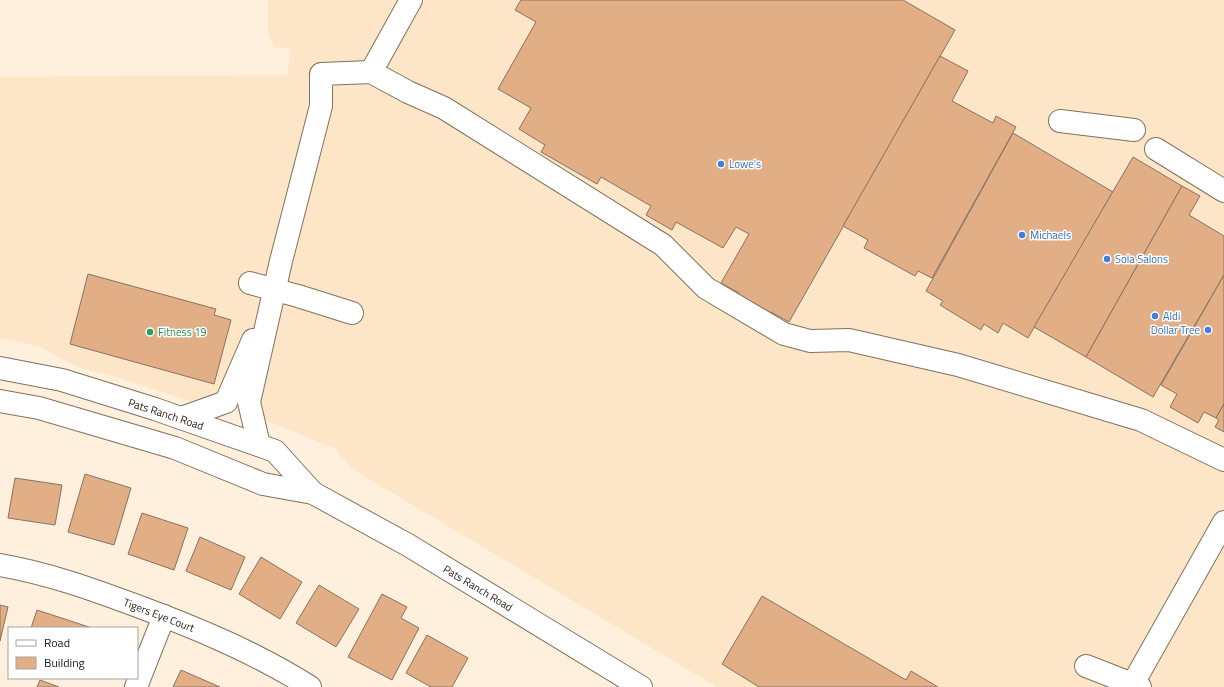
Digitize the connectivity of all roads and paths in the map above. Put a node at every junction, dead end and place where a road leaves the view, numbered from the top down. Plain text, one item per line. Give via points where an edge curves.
1 (411, 0) edge
2 (371, 72) junction
3 (1060, 121) dead end
4 (1134, 130) dead end
5 (1156, 149) dead end
6 (1224, 191) edge
7 (250, 283) dead end
8 (275, 290) junction
9 (352, 313) dead end
10 (0, 368) edge
11 (0, 401) edge
12 (181, 418) junction
13 (259, 445) junction
14 (1224, 460) edge
15 (313, 493) junction
16 (1224, 522) edge
17 (0, 565) edge
18 (164, 616) junction
19 (1086, 666) dead end
20 (1132, 686) edge
21 (136, 687) edge
22 (310, 687) edge
23 (641, 687) edge

1 - 2 street
2 - 8 street via 321,74 321,106
2 - 14 street via 444,108 663,245 706,288 784,334 810,341 849,340 958,365 1141,420
3 - 4 street
5 - 6 street
7 - 8 street
8 - 9 street
8 - 12 street via 226,402
8 - 13 street via 249,402
10 - 12 street, Pats Ranch Road via 62,380
11 - 15 street, Pats Ranch Road via 39,408 174,448 263,484
12 - 13 street, Pats Ranch Road
13 - 15 street, Pats Ranch Road via 275,451
15 - 23 street, Pats Ranch Road via 408,545
16 - 20 street
17 - 18 street, Tigers Eye Court via 89,588
18 - 21 street
18 - 22 street, Tigers Eye Court via 234,645
19 - 20 street

